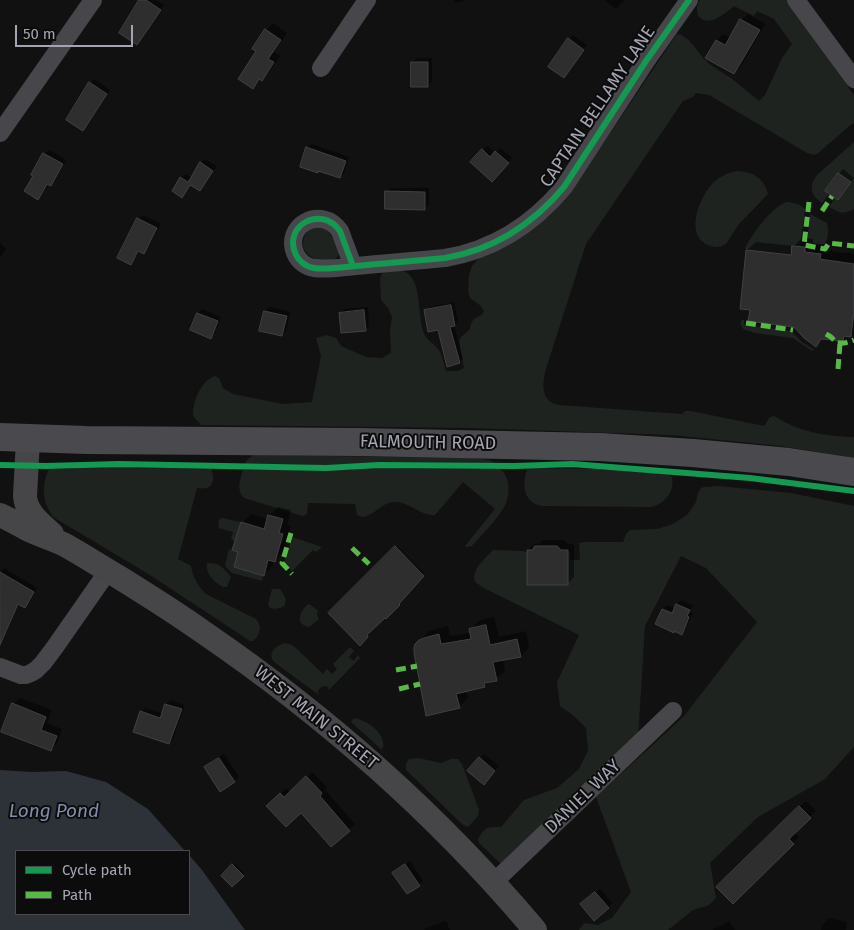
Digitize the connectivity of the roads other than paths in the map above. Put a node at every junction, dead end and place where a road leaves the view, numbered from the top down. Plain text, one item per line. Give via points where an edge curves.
1 (93, 0) edge
2 (368, 0) edge
3 (689, 0) edge
4 (796, 0) edge
5 (322, 68) dead end
6 (854, 79) edge
7 (0, 133) edge
8 (353, 266) dead end
9 (0, 437) edge
10 (28, 439) junction
11 (854, 472) edge
12 (1, 514) edge
13 (65, 545) junction
14 (108, 570) junction
15 (0, 667) edge
16 (673, 712) dead end
17 (493, 883) junction
18 (535, 930) edge

1 - 7 street
2 - 5 street
3 - 8 street, CAPTAIN BELLAMY LANE via 564,187 528,222 498,241 457,256
4 - 6 street
9 - 10 main road, FALMOUTH ROAD
10 - 11 main road, FALMOUTH ROAD via 600,447 788,462
10 - 13 main road, WEST MAIN STREET via 26,504 30,513
12 - 13 main road, WEST MAIN STREET
13 - 14 main road, WEST MAIN STREET
14 - 15 street via 36,670 21,675
14 - 17 main road, WEST MAIN STREET via 249,663 327,725 381,771
16 - 17 street, DANIEL WAY
17 - 18 main road, WEST MAIN STREET

